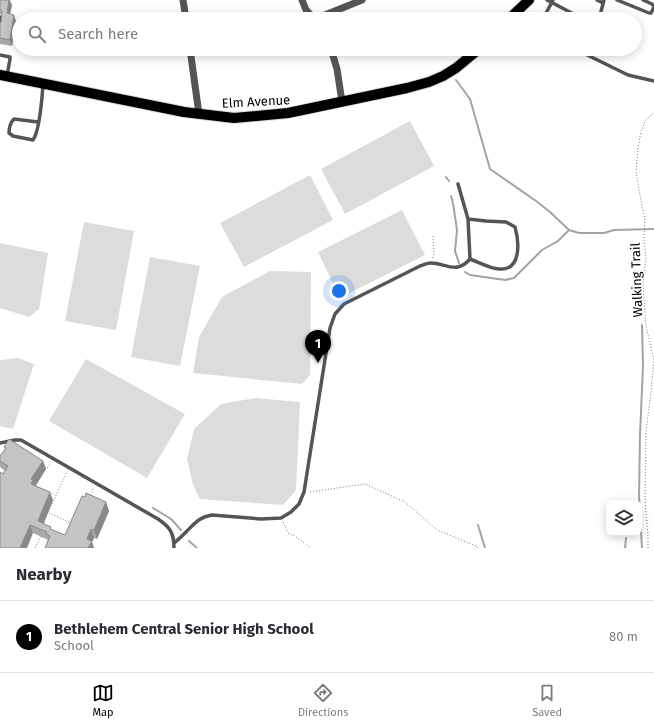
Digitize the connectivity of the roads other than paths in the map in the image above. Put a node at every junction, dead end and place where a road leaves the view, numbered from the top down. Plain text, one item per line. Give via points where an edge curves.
1 (183, 0) edge
2 (302, 0) edge
3 (362, 0) edge
4 (529, 0) edge
5 (547, 0) edge
6 (597, 0) edge
7 (617, 0) edge
8 (643, 0) edge
9 (552, 1) edge
10 (604, 2) edge
11 (185, 12) edge
12 (308, 12) edge
13 (332, 12) edge
14 (518, 12) edge
15 (546, 12) edge
16 (571, 12) edge
17 (601, 12) edge
18 (0, 17) edge
19 (0, 27) edge
20 (0, 55) edge
21 (191, 56) edge
22 (333, 56) edge
23 (471, 56) edge
24 (589, 56) edge
25 (4, 76) edge
26 (654, 81) edge
27 (43, 84) junction
28 (342, 102) junction
29 (199, 114) junction
30 (38, 122) junction
31 (458, 184) dead end
32 (468, 219) junction
33 (470, 258) junction
34 (0, 444) edge
35 (174, 543) junction
36 (174, 548) edge

1 - 11 street
2 - 12 street
3 - 13 street
4 - 14 main road
5 - 9 lane
6 - 10 lane
7 - 8 lane via 651,13 654,6
9 - 15 lane
9 - 16 lane
10 - 17 lane
18 - 19 lane
20 - 25 lane via 10,57
21 - 29 street
22 - 28 street
23 - 28 main road, Elm Avenue via 456,68 429,82
24 - 26 lane via 628,75
25 - 27 main road, Elm Avenue
27 - 29 main road, Elm Avenue
27 - 30 lane
28 - 29 main road, Elm Avenue via 288,113 234,118
30 - 30 lane via 33,140 9,133 14,119
31 - 32 lane
32 - 33 lane
32 - 33 lane via 506,222 515,227 518,237 516,260 509,268 490,267
33 - 35 lane via 465,265 456,267 431,263 420,266 344,304 335,314 330,328 304,492 299,504 291,512 281,518 205,516
34 - 35 lane via 21,440 69,467 164,523 170,530
35 - 36 lane

